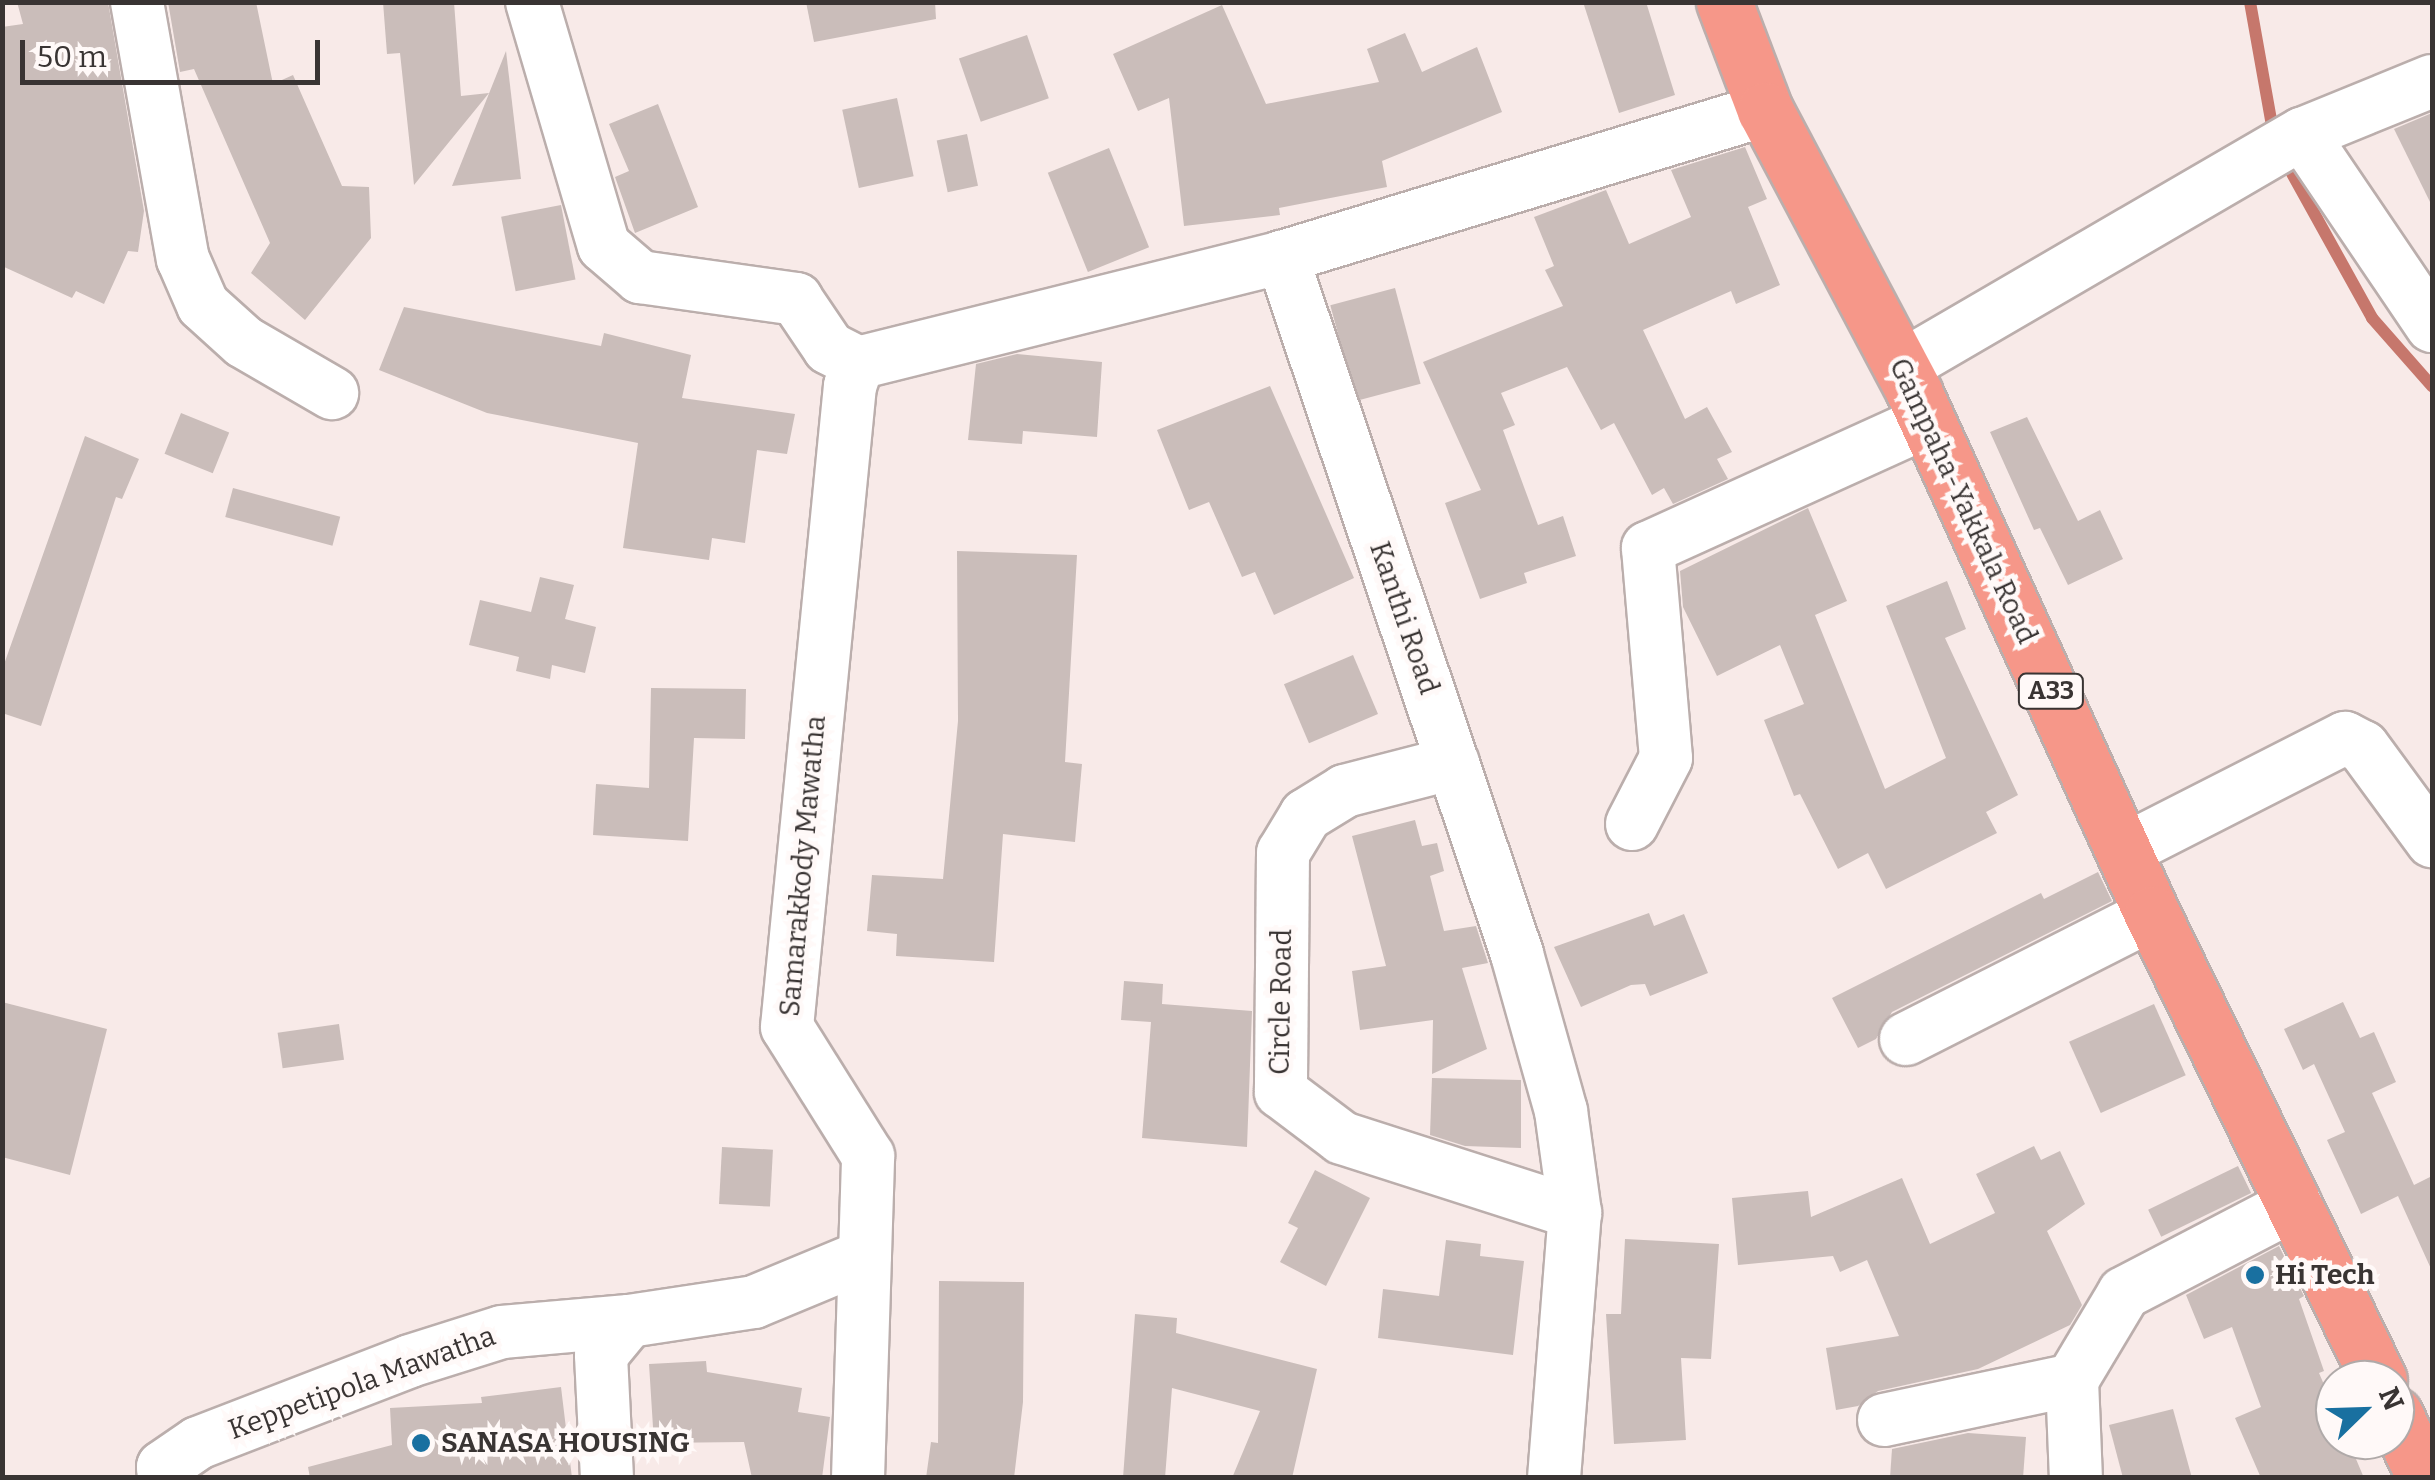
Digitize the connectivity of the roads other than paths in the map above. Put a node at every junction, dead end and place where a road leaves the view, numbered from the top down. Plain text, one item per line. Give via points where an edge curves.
1 (138, 2) edge
2 (532, 2) edge
3 (1724, 2) edge
4 (2432, 81) edge
5 (1765, 110) junction
6 (2302, 134) junction
7 (1282, 257) junction
8 (2431, 321) edge
9 (858, 363) junction
10 (1901, 367) junction
11 (332, 393) dead end
12 (1926, 422) junction
13 (1453, 763) junction
14 (1632, 824) dead end
15 (2432, 841) edge
16 (2126, 850) junction
17 (2152, 914) junction
18 (1906, 1039) dead end
19 (2294, 1204) junction
20 (1575, 1213) junction
21 (865, 1256) junction
22 (629, 1320) junction
23 (2368, 1360) edge
24 (2072, 1380) junction
25 (1884, 1420) dead end
26 (163, 1472) edge
27 (607, 1478) edge
28 (858, 1478) edge
29 (1554, 1478) edge
30 (2076, 1478) edge

1 - 11 street via 182,259 203,305 244,342
2 - 9 street via 604,246 640,277 796,298 829,348
3 - 5 highway, Gampaha-Yakkala Road / A33
4 - 6 street
5 - 7 street
5 - 10 highway, Gampaha-Yakkala Road / A33
6 - 8 street
6 - 10 street
7 - 9 street
7 - 13 street, Kanthi Road
9 - 21 street, Samarakkody Mawatha via 850,386 787,1027 868,1156
10 - 12 highway, Gampaha-Yakkala Road / A33
12 - 14 street via 1648,548 1666,758
12 - 16 highway, Gampaha-Yakkala Road / A33
13 - 20 street, Kanthi Road via 1562,1111
13 - 20 street, Circle Road via 1345,791 1306,815 1283,853 1281,1092 1342,1138
15 - 16 street via 2363,748 2345,738
16 - 17 highway, Gampaha-Yakkala Road / A33
17 - 18 street
17 - 19 highway, Gampaha-Yakkala Road / A33
19 - 23 highway, Gampaha-Yakkala Road / A33
19 - 24 street via 2124,1293
20 - 29 street, Kanthi Road
21 - 22 street, Keppetipola Mawatha via 754,1302
21 - 28 street, Samarakkody Mawatha
22 - 26 street, Keppetipola Mawatha via 484,1338 198,1443
22 - 27 street via 602,1354
24 - 25 street
24 - 30 street

